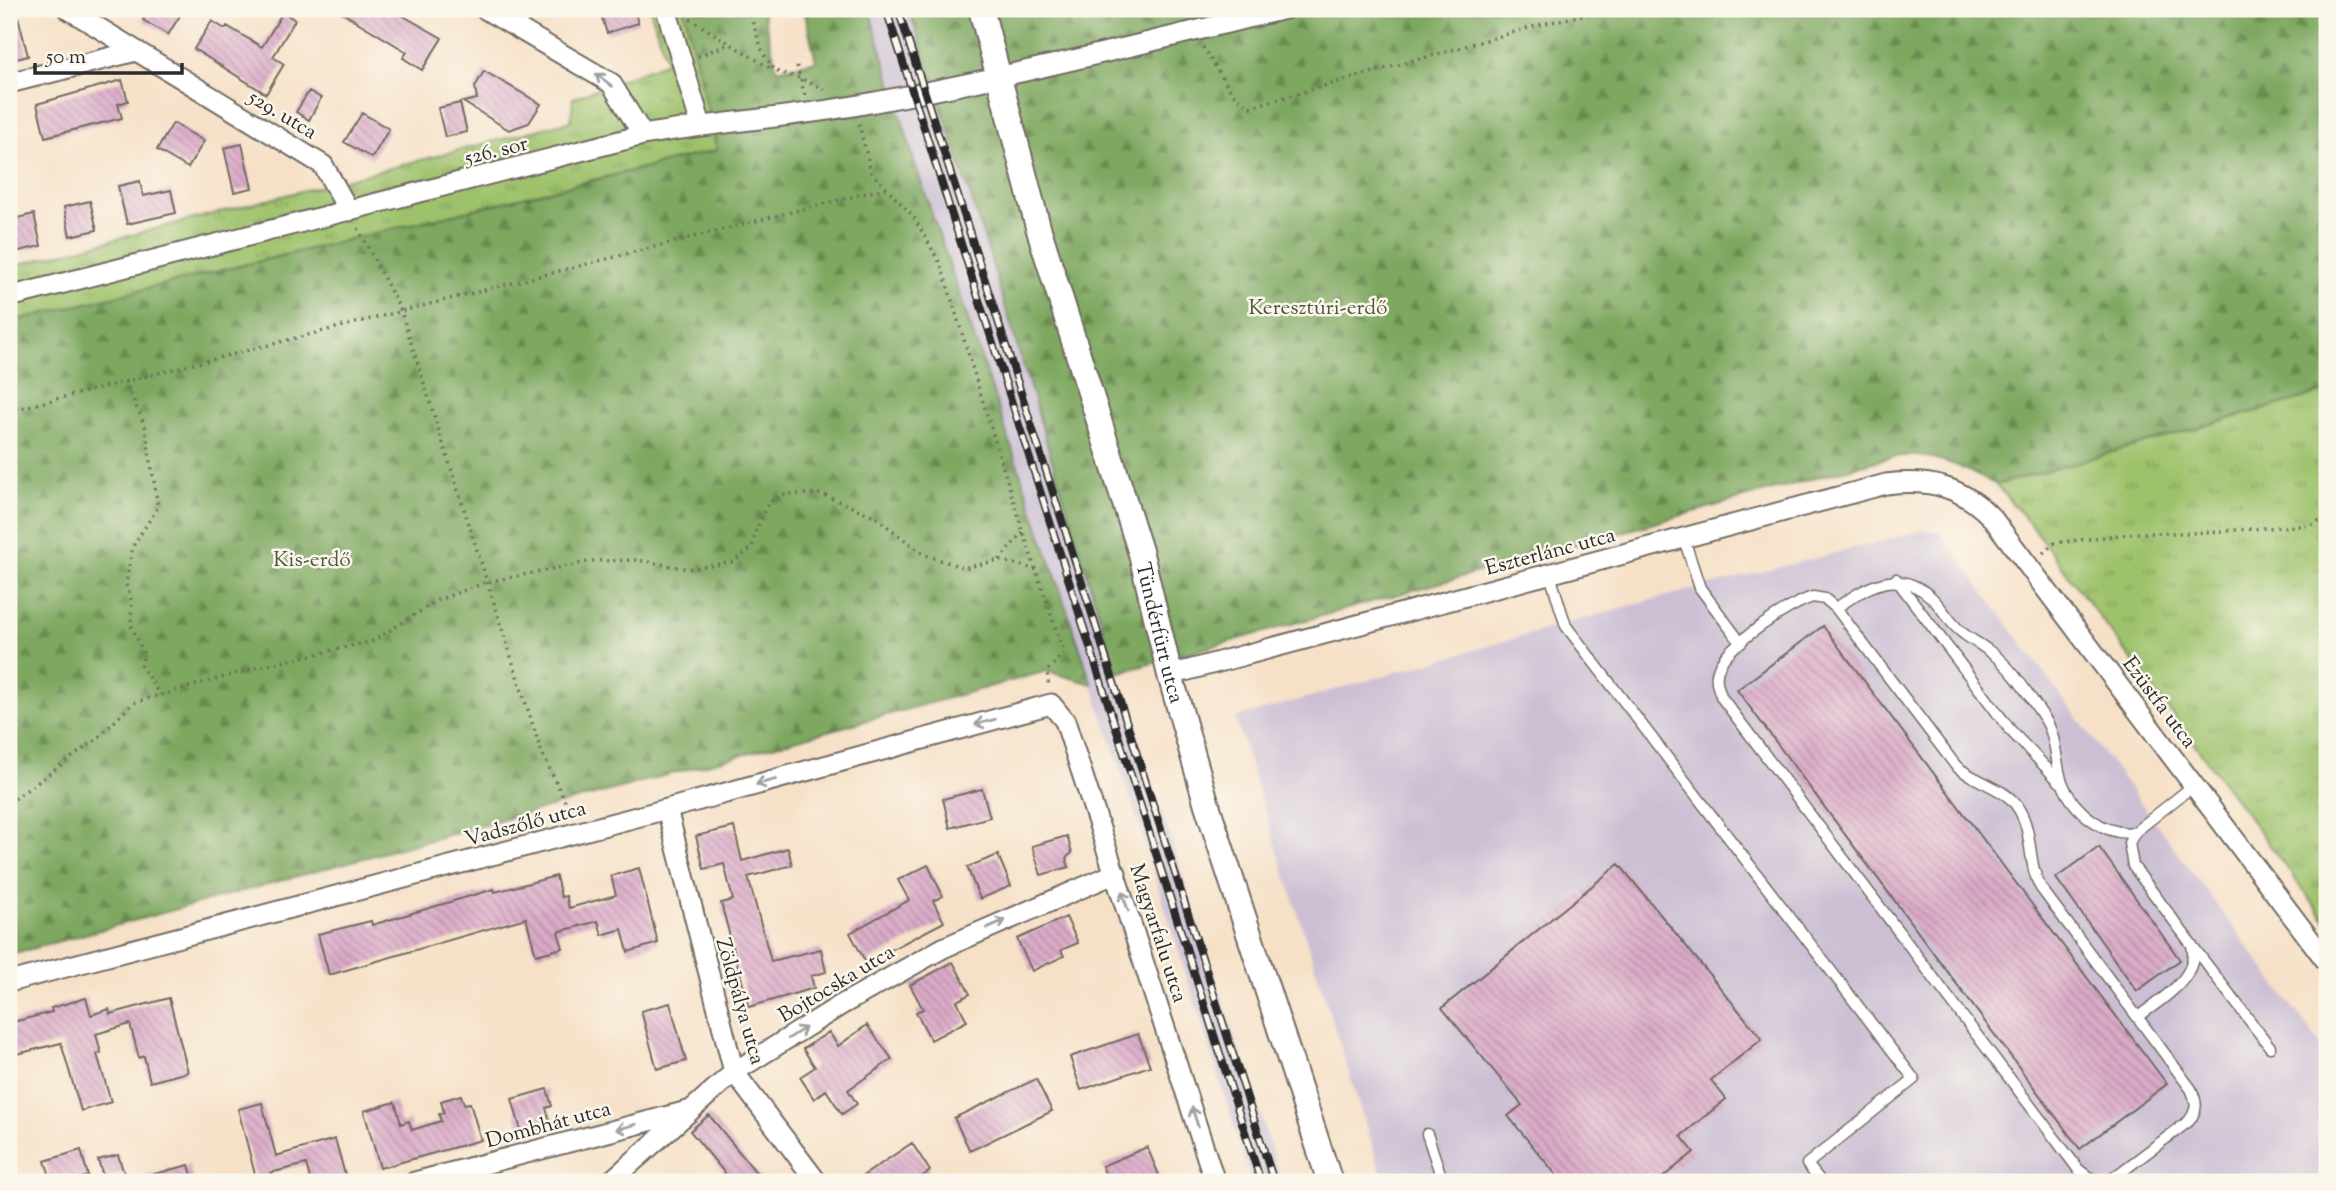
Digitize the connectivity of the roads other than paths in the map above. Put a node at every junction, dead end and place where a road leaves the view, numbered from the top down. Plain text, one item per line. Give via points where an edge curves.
1 (68, 9) edge
2 (485, 9) edge
3 (981, 9) edge
4 (1285, 9) edge
5 (675, 12) edge
6 (136, 51) junction
7 (1001, 79) junction
8 (9, 83) edge
9 (701, 125) junction
10 (643, 135) junction
11 (349, 211) junction
12 (9, 297) edge
13 (1942, 485) joint
14 (1684, 538) junction
15 (1550, 575) junction
16 (1896, 579) junction
17 (1836, 608) junction
18 (1741, 643) junction
19 (1170, 675) junction
20 (1051, 704) joint
21 (2063, 785) junction
22 (2194, 785) junction
23 (667, 809) junction
24 (2135, 832) junction
25 (1116, 873) junction
26 (2192, 944) junction
27 (2327, 962) edge
28 (9, 982) edge
29 (2138, 1017) junction
30 (2270, 1047) dead end
31 (734, 1072) junction
32 (692, 1110) junction
33 (1427, 1133) dead end
34 (415, 1182) edge
35 (610, 1182) edge
36 (817, 1182) edge
37 (1215, 1182) edge
38 (1330, 1182) edge
39 (1444, 1182) edge
40 (1821, 1182) edge

1 - 6 street, 529. utca
10 -> 2 street via 611,83
3 - 7 street, Tündérfürt utca
4 - 7 street, 526. sor
5 - 9 street via 682,62
6 - 8 street
6 - 11 street, 529. utca via 323,164
7 - 9 street, 526. sor via 855,106
7 - 19 street, Tündérfürt utca via 1038,227 1140,554
9 - 10 street, 526. sor
10 - 11 street, 526. sor
11 - 12 street, 526. sor
13 - 14 street, Eszterlánc utca via 1886,484
13 - 22 street, Ezüstfa utca via 1984,509
14 - 15 street, Eszterlánc utca
14 - 18 lane via 1700,588
15 - 19 street, Eszterlánc utca
15 - 40 lane via 1566,626 1914,1079 1807,1164
16 - 17 lane via 1861,591
16 - 21 lane via 2011,731
16 - 21 lane via 1932,598 1958,629 2005,665 2053,733
17 - 18 lane via 1825,599 1797,601
17 - 29 lane via 1956,766 1970,779 2011,799 2028,828 2034,875 2041,888
18 - 29 lane via 1718,667 1717,684 1723,698 2078,1169 2100,1182 2112,1179 2189,1121 2195,1111 2197,1101 2191,1089
19 - 38 street, Tündérfürt utca via 1207,805
20 -> 23 street, Vadszőlő utca
20 - 25 street, Magyarfalu utca via 1065,721
21 - 24 lane via 2088,818 2107,831
22 - 24 lane
22 - 27 street, Ezüstfa utca
23 - 28 street, Vadszőlő utca
23 - 31 street, Zöldpálya utca
24 - 26 lane via 2129,843 2133,866
31 -> 25 street, Bojtocska utca via 943,948
37 -> 25 street, Magyarfalu utca
26 - 29 lane via 2192,965 2186,976
26 - 30 lane
31 - 32 street, Bojtocska utca
31 - 36 street, Zöldpálya utca
32 -> 34 street, Dombhát utca
32 - 35 street, Bojtocska utca
33 - 39 lane

